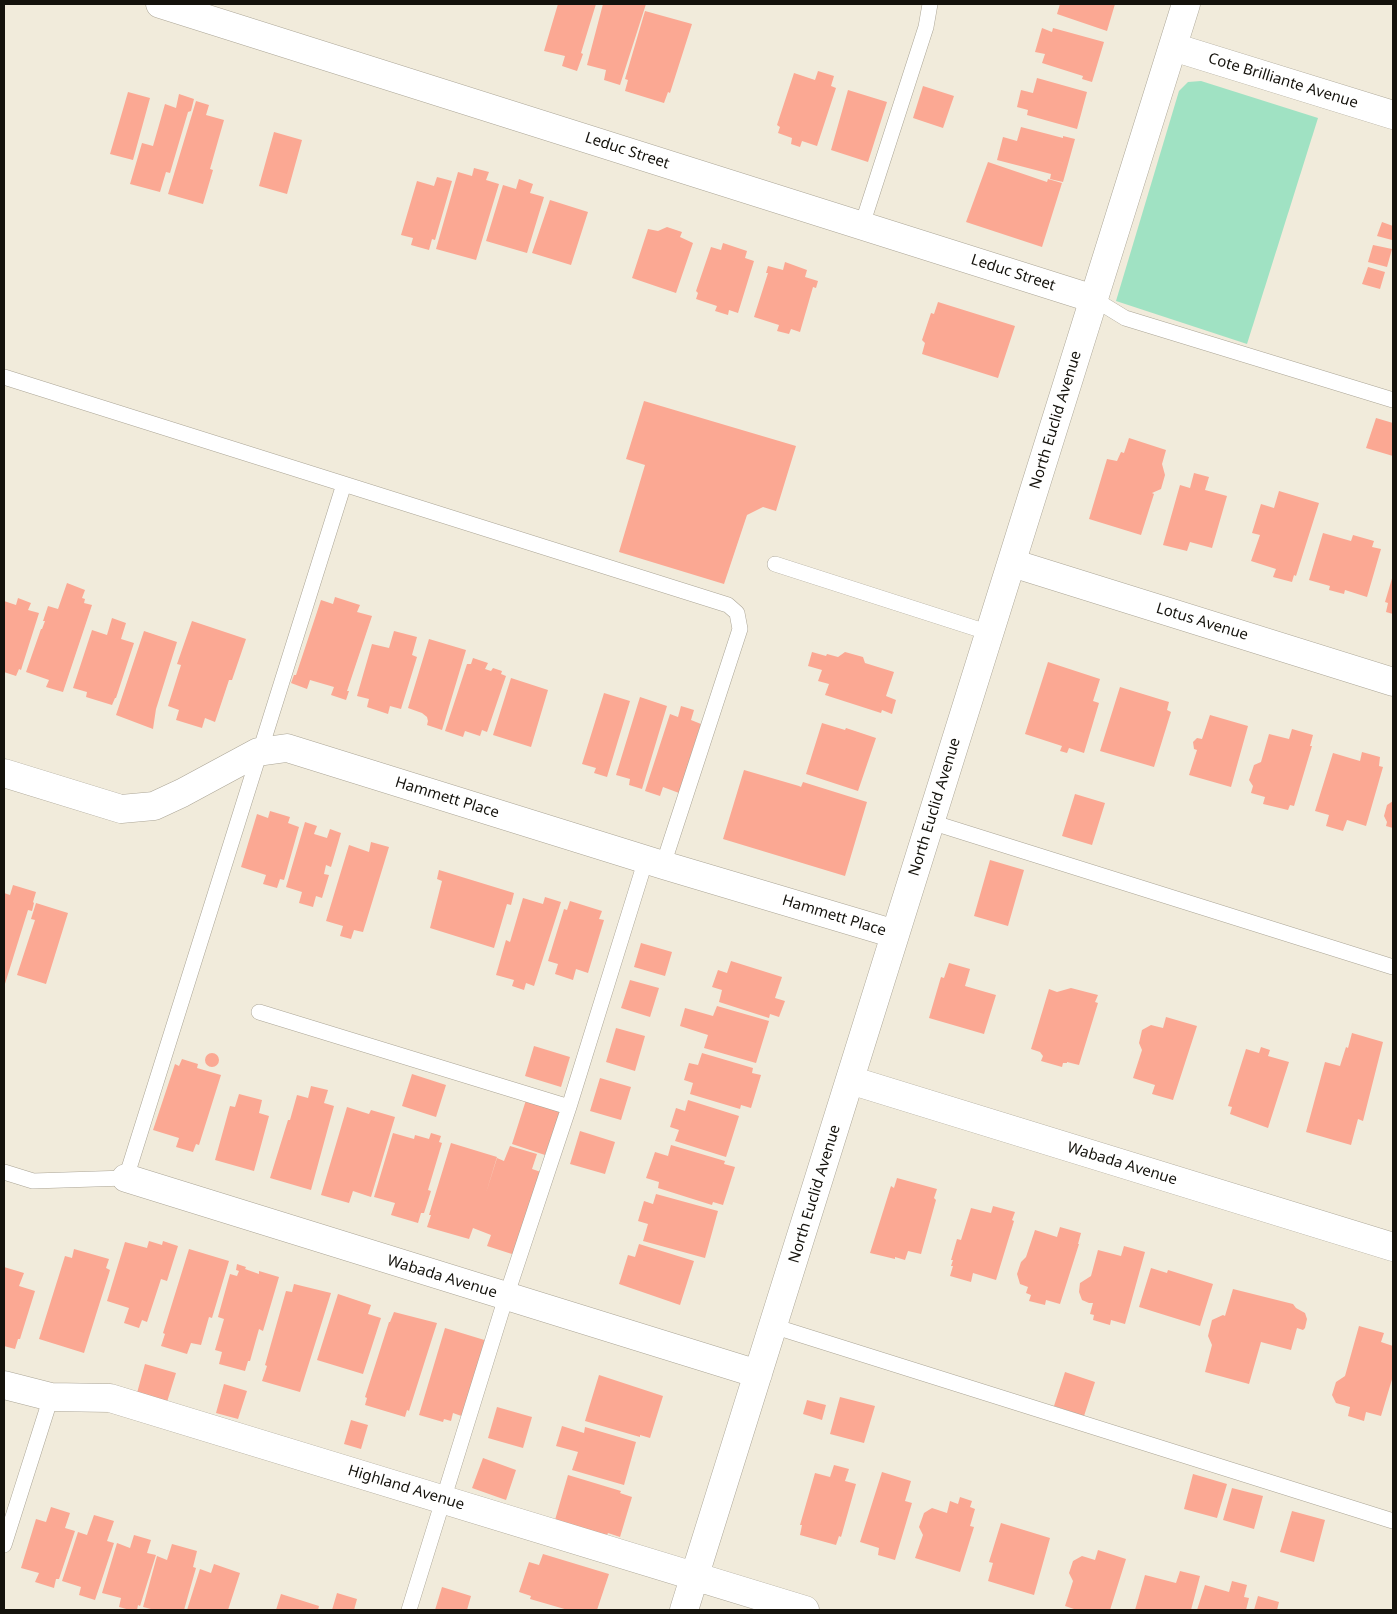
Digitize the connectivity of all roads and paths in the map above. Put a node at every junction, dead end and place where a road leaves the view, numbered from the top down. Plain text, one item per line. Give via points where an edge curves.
1 (160, 4) edge
2 (930, 4) edge
3 (1186, 4) edge
4 (1173, 47) junction
5 (1393, 115) edge
6 (862, 225) junction
7 (1094, 298) junction
8 (4, 378) edge
9 (1393, 400) edge
10 (344, 484) junction
11 (1012, 563) junction
12 (775, 564) dead end
13 (990, 633) junction
14 (1393, 682) edge
15 (258, 752) junction
16 (4, 773) edge
17 (930, 822) junction
18 (655, 862) junction
19 (896, 934) junction
20 (1393, 967) edge
21 (259, 1012) dead end
22 (850, 1080) junction
23 (569, 1107) junction
24 (4, 1172) edge
25 (126, 1178) junction
26 (1393, 1247) edge
27 (506, 1296) junction
28 (773, 1326) junction
29 (758, 1374) junction
30 (4, 1385) edge
31 (51, 1397) junction
32 (444, 1499) junction
33 (1393, 1521) edge
34 (4, 1545) edge
35 (695, 1576) junction
36 (409, 1610) edge
37 (684, 1610) edge
38 (805, 1610) edge

1 - 6 street, Leduc Street
2 - 6 lane via 926,27
3 - 4 street, North Euclid Avenue
4 - 5 street, Cote Brilliante Avenue
4 - 7 street, North Euclid Avenue
6 - 7 street, Leduc Street
7 - 9 lane via 1125,318
7 - 11 street, North Euclid Avenue
8 - 10 lane
10 - 15 lane
10 - 18 lane via 728,605 738,613 740,629
11 - 13 street, North Euclid Avenue
11 - 14 street, Lotus Avenue
12 - 13 lane
13 - 17 street, North Euclid Avenue
15 - 16 street, Hammett Place via 154,806 121,809
15 - 18 street, Hammett Place via 287,748
15 - 25 lane
17 - 19 street, North Euclid Avenue
17 - 20 lane
18 - 19 street, Hammett Place
18 - 23 lane
19 - 22 street, North Euclid Avenue
21 - 23 lane
22 - 26 street, Wabada Avenue
22 - 28 street, North Euclid Avenue
23 - 27 lane
24 - 25 lane via 32,1181
25 - 27 street, Wabada Avenue
27 - 29 street, Wabada Avenue
27 - 32 lane
28 - 29 street, North Euclid Avenue
28 - 33 lane
29 - 35 street, North Euclid Avenue
30 - 31 street, Highland Avenue
31 - 32 street, Highland Avenue via 110,1398
31 - 34 lane
32 - 35 street, Highland Avenue
32 - 36 lane
35 - 37 street, North Euclid Avenue
35 - 38 street, Highland Avenue

